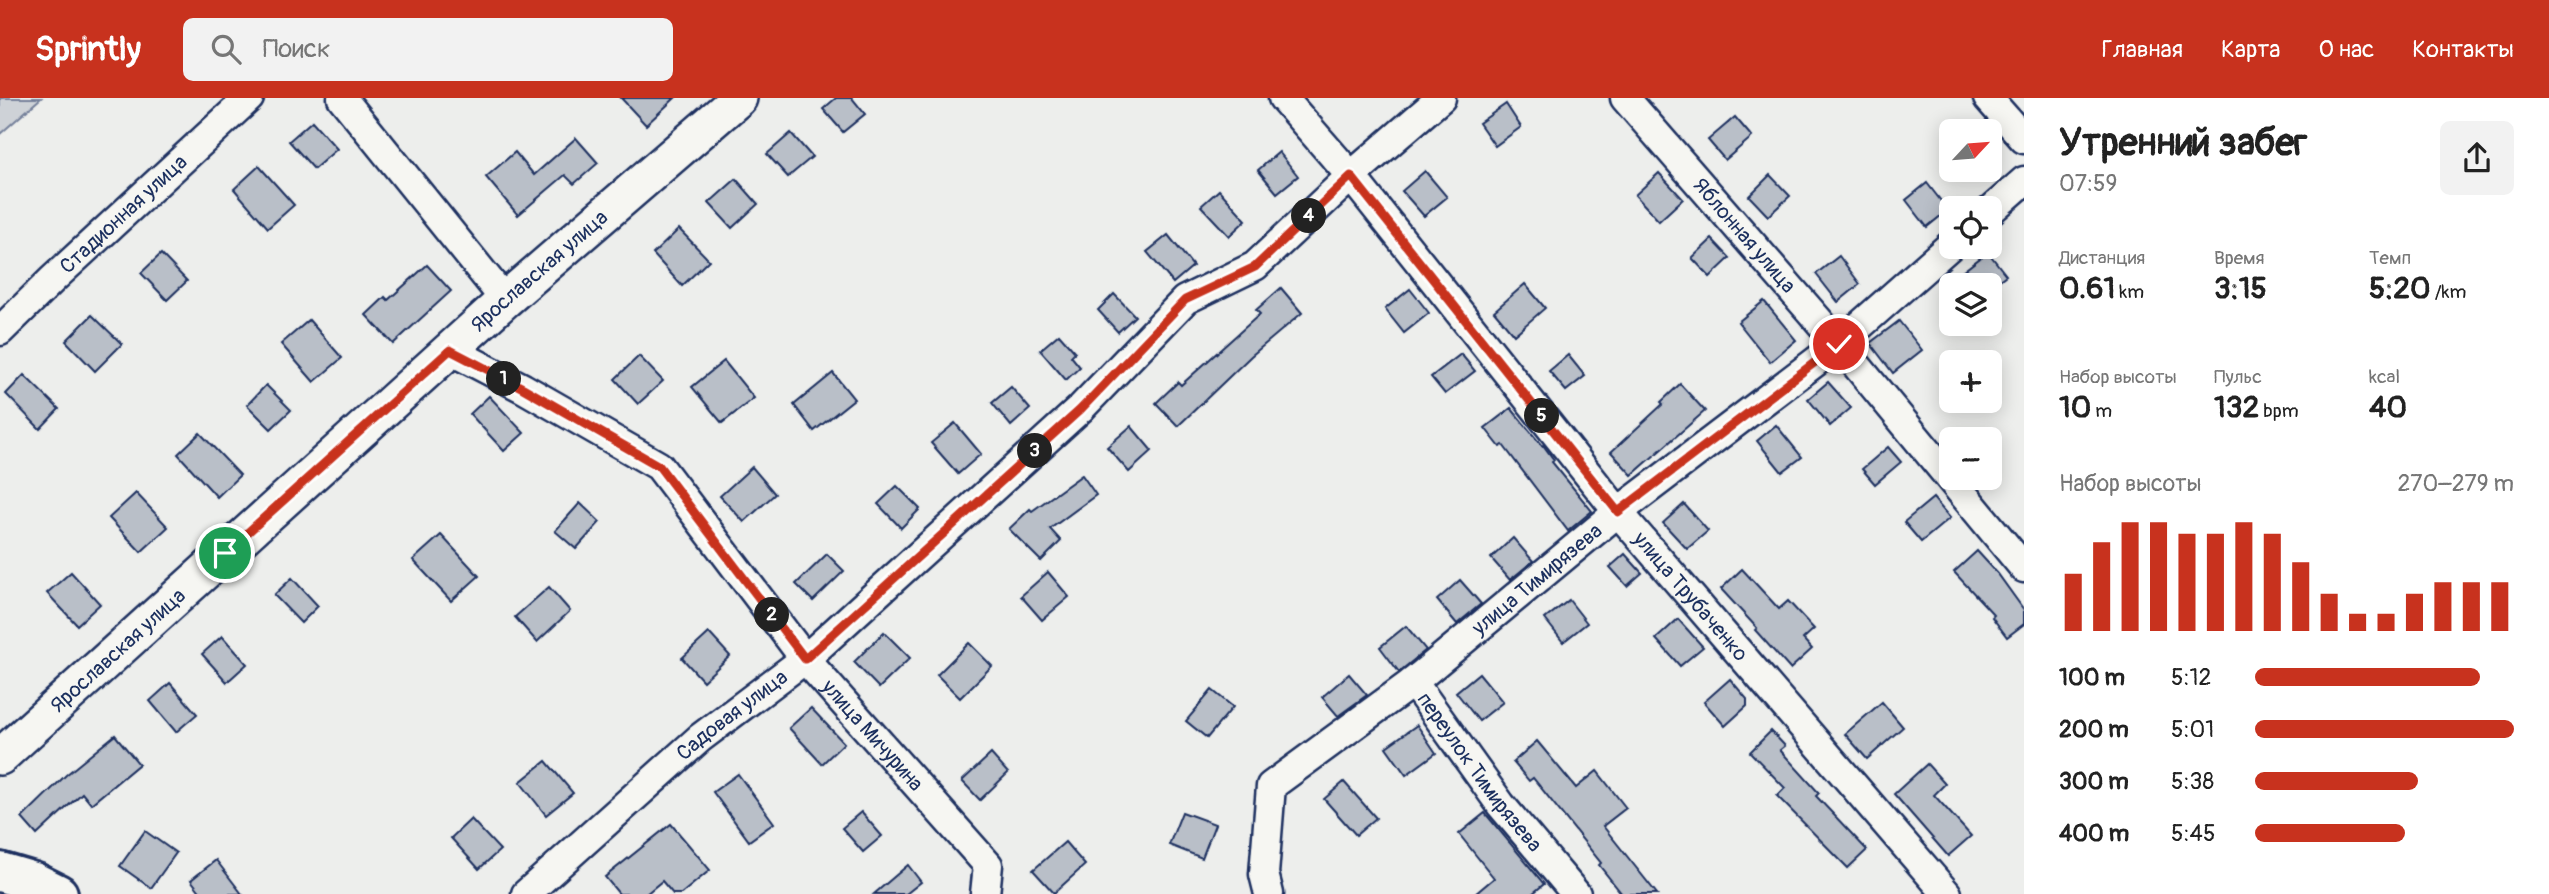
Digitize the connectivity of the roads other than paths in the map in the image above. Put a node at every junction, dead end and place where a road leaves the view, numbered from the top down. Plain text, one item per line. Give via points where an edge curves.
1 (249, 98) edge
2 (342, 98) edge
3 (740, 98) edge
4 (1283, 98) edge
5 (1441, 98) edge
6 (1625, 98) edge
7 (1988, 98) edge
8 (2024, 139) edge
9 (1351, 176) junction
10 (2024, 181) edge
11 (2002, 200) edge
12 (1939, 256) edge
13 (505, 300) junction
14 (0, 331) edge
15 (1839, 344) junction
16 (450, 350) junction
17 (1618, 512) junction
18 (2024, 568) edge
19 (805, 659) junction
20 (1413, 682) junction
21 (0, 757) edge
22 (0, 872) edge
23 (58, 894) edge
24 (526, 894) edge
25 (985, 894) edge
26 (1269, 894) edge
27 (1576, 894) edge
28 (1947, 894) edge

1 - 14 street, Стадионная улица
2 - 13 street
3 - 13 street, Ярославская улица
4 - 9 street, улица Трубаченко
5 - 9 street, Садовая улица
6 - 15 street, Яблонная улица
7 - 8 street
9 - 17 street, улица Трубаченко
9 - 19 street, Садовая улица via 1255,267 1185,300 1080,410
10 - 11 street
12 - 15 street, улица Тимирязева
13 - 16 street, Ярославская улица
15 - 17 street, улица Тимирязева
15 - 18 street, Яблонная улица
16 - 19 street, улица Мичурина via 659,466
16 - 21 street, Ярославская улица
17 - 20 street, улица Тимирязева
17 - 28 street, улица Трубаченко
19 - 24 street, Садовая улица via 700,738
19 - 25 street, улица Мичурина via 988,865
20 - 26 street, улица Тимирязева via 1271,786 1264,874
20 - 27 street, переулок Тимирязева via 1501,805
22 - 23 main road

